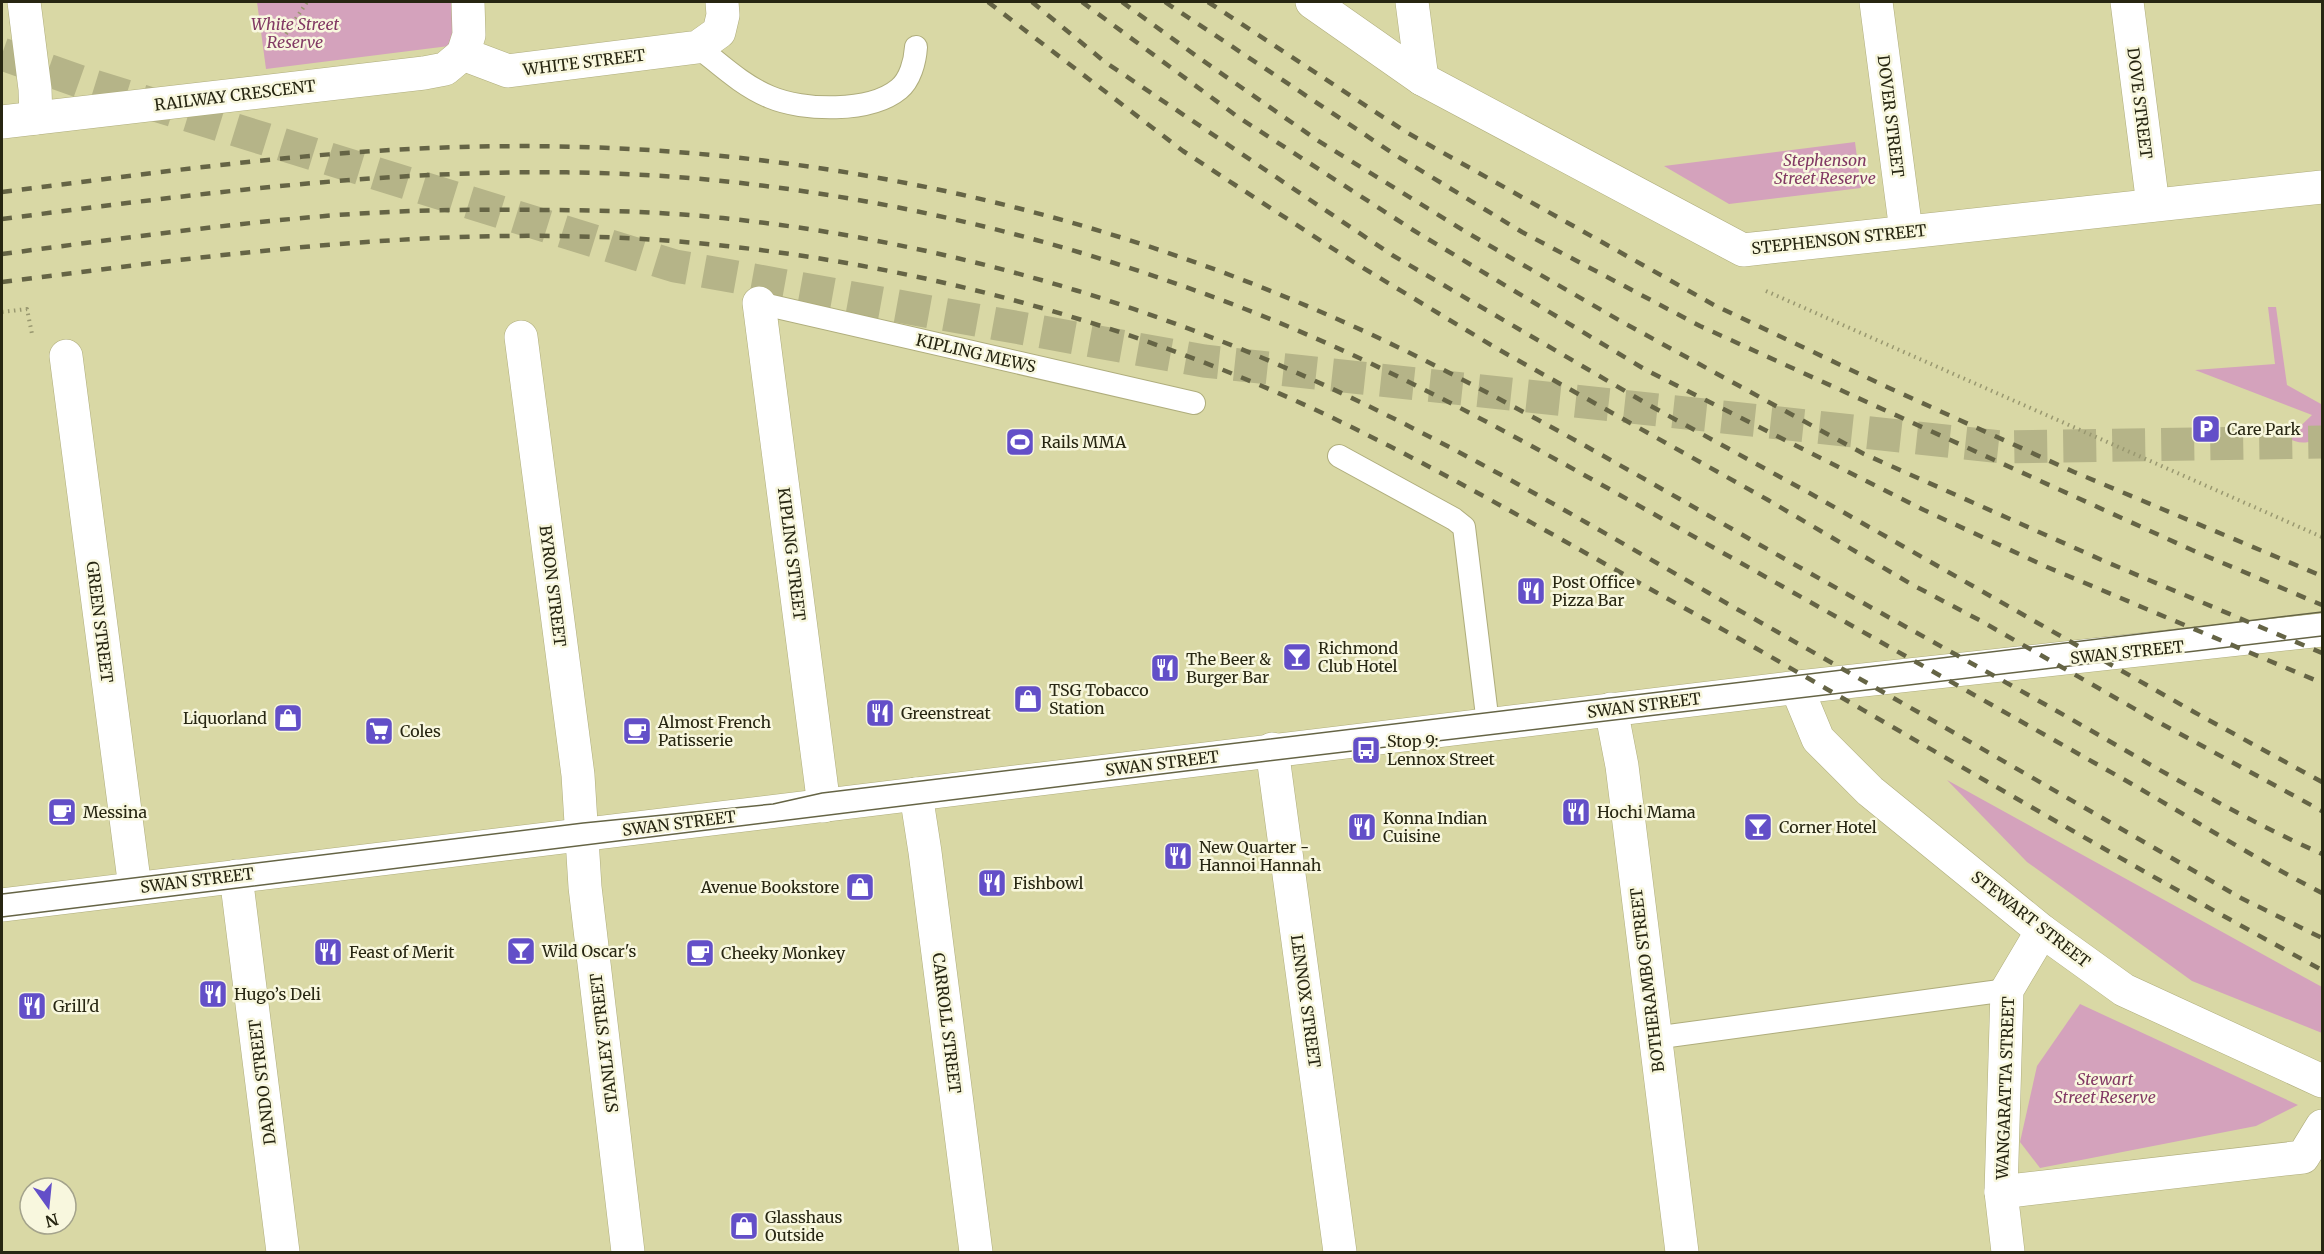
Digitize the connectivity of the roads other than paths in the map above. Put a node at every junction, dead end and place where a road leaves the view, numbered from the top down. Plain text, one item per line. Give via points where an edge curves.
1 (24, 2) edge
2 (468, 2) edge
3 (1312, 2) edge
4 (1412, 2) edge
5 (1876, 2) edge
6 (2127, 2) edge
7 (713, 27) edge
8 (916, 48) dead end
9 (463, 54) junction
10 (1422, 80) junction
11 (36, 118) junction
12 (2, 122) edge
13 (2322, 187) edge
14 (2153, 205) junction
15 (1906, 231) junction
16 (759, 303) joint
17 (521, 338) dead end
18 (66, 356) dead end
19 (1194, 403) dead end
20 (1339, 456) dead end
21 (2322, 630) edge
22 (1799, 687) junction
23 (1611, 709) junction
24 (1488, 724) junction
25 (1272, 749) junction
26 (916, 794) junction
27 (824, 806) junction
28 (582, 834) junction
29 (236, 876) junction
30 (135, 888) junction
31 (2, 905) edge
32 (2042, 932) junction
33 (2007, 990) junction
34 (1654, 1038) junction
35 (2322, 1081) edge
36 (2322, 1126) edge
37 (2001, 1192) junction
38 (283, 1252) edge
39 (628, 1252) edge
40 (976, 1252) edge
41 (1340, 1252) edge
42 (1682, 1252) edge
43 (2008, 1252) edge

1 - 11 street
2 - 9 street via 469,35
3 - 10 street, STEPHENSON STREET
4 - 10 street
5 - 15 street, DOVER STREET
6 - 14 street, DOVE STREET
7 - 8 lane via 741,81 792,105 820,108 871,102 893,93 909,75
7 - 9 street, WHITE STREET via 508,71
9 - 11 street, RAILWAY CRESCENT via 445,69 424,73
10 - 15 street, STEPHENSON STREET via 1743,250
11 - 12 street, RAILWAY CRESCENT
13 - 14 street, STEPHENSON STREET
14 - 15 street, STEPHENSON STREET
16 - 19 lane, KIPLING MEWS
16 - 27 street, KIPLING STREET
17 - 28 street, BYRON STREET via 578,775
18 - 30 street, GREEN STREET
20 - 24 lane via 1464,527
21 - 22 street, SWAN STREET
22 - 23 street, SWAN STREET
22 - 32 street, STEWART STREET via 1818,739 1870,791
23 - 24 street, SWAN STREET
23 - 34 street, BOTHERAMBO STREET via 1622,766
24 - 25 street, SWAN STREET
25 - 26 street, SWAN STREET
25 - 41 street, LENNOX STREET
26 - 27 street, SWAN STREET
26 - 40 street, CARROLL STREET
27 - 28 street, SWAN STREET
28 - 29 street, SWAN STREET
28 - 39 street, STANLEY STREET
29 - 30 street, SWAN STREET
29 - 38 street, DANDO STREET
30 - 31 street, SWAN STREET
32 - 33 street, WANGARATTA STREET
32 - 35 street, STEWART STREET via 2124,990
33 - 34 lane
33 - 37 street, WANGARATTA STREET
34 - 42 street, BOTHERAMBO STREET
36 - 37 street via 2303,1157
37 - 43 street, WANGARATTA STREET

